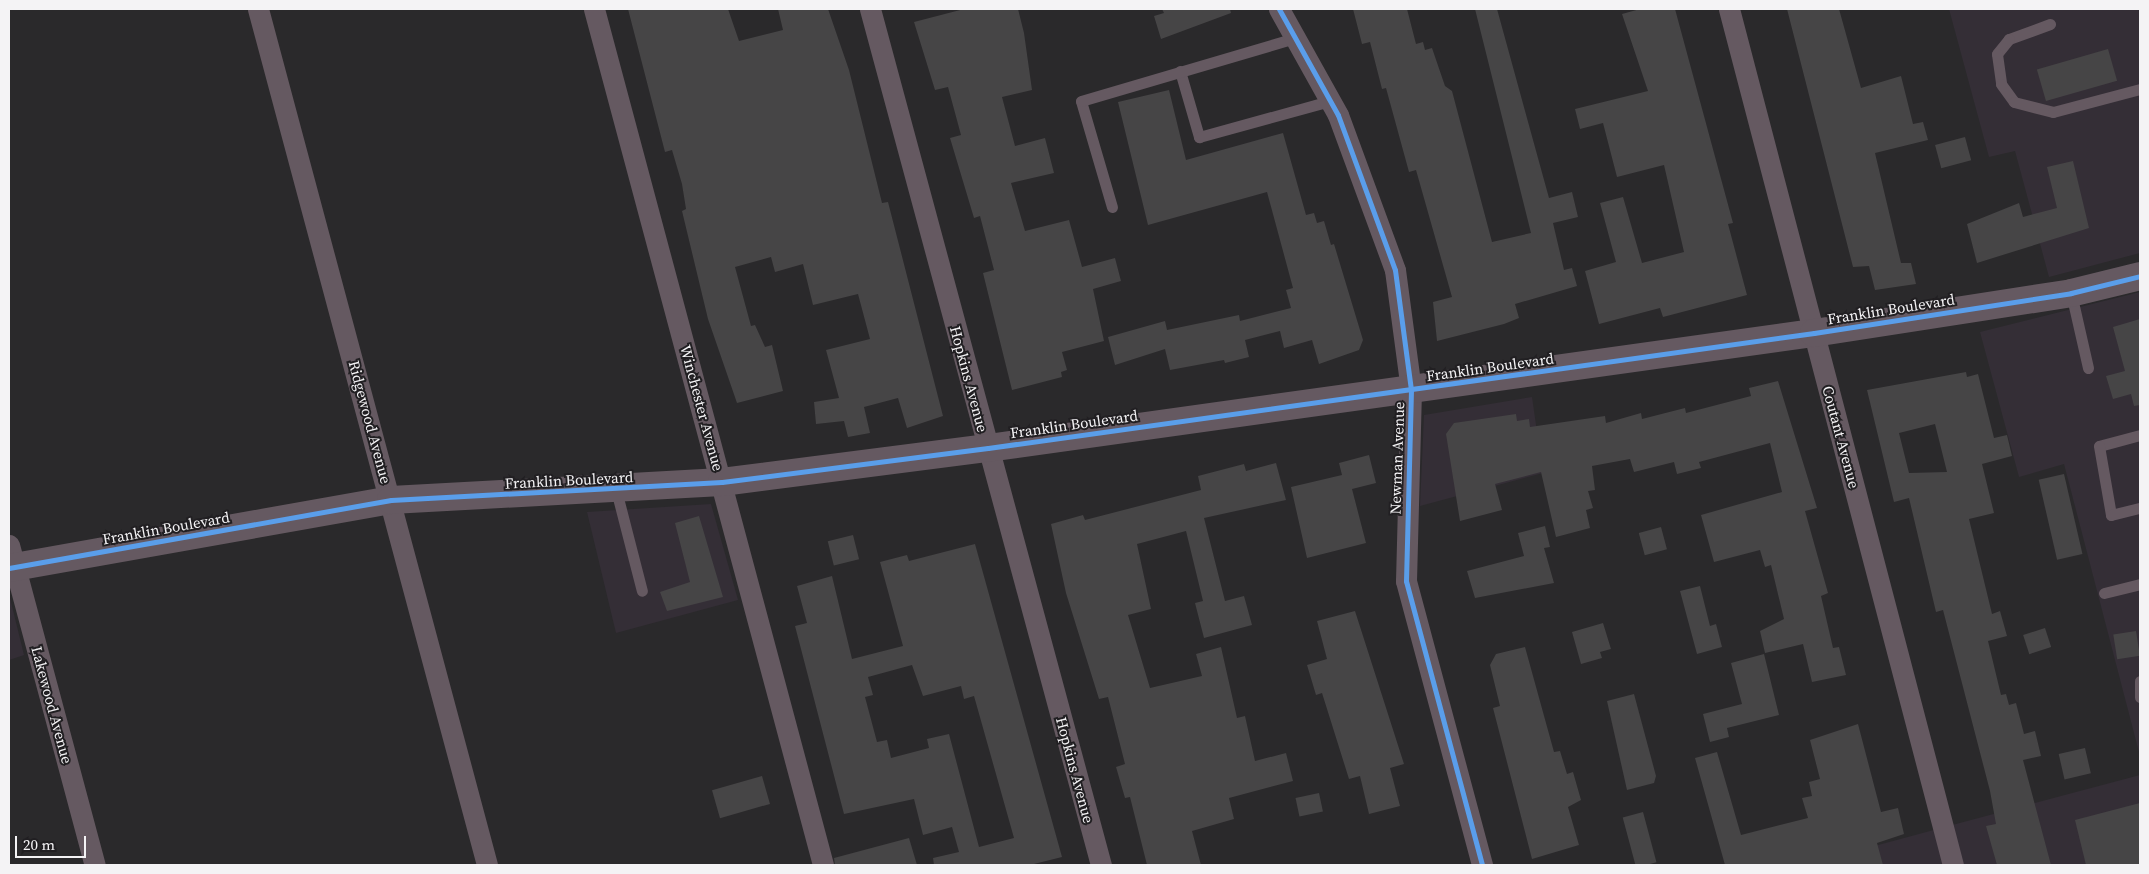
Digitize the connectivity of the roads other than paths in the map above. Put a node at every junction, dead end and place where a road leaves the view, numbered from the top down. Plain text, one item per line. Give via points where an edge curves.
1 (258, 9) edge
2 (594, 9) edge
3 (870, 9) edge
4 (1279, 9) edge
5 (1729, 9) edge
6 (2050, 24) dead end
7 (1295, 38) junction
8 (1180, 71) junction
9 (2140, 89) edge
10 (1330, 101) junction
11 (1112, 207) dead end
12 (2140, 276) edge
13 (2071, 293) junction
14 (1814, 333) junction
15 (2088, 368) dead end
16 (1411, 390) junction
17 (2140, 435) edge
18 (988, 448) junction
19 (722, 482) junction
20 (616, 490) junction
21 (391, 500) junction
22 (2140, 508) edge
23 (11, 560) edge
24 (2140, 584) edge
25 (642, 591) dead end
26 (2104, 593) dead end
27 (2140, 681) edge
28 (2140, 697) edge
29 (95, 865) edge
30 (487, 865) edge
31 (823, 865) edge
32 (1101, 865) edge
33 (1482, 865) edge
34 (1953, 865) edge

1 - 21 street, Ridgewood Avenue
2 - 19 street, Winchester Avenue
3 - 18 street, Hopkins Avenue
4 - 7 street, Newman Avenue
5 - 14 street, Coutant Avenue
6 - 9 lane via 2009,39 1997,54 2001,84 2014,102 2053,112
7 - 8 lane
7 - 10 street, Newman Avenue
8 - 10 lane via 1199,137
8 - 11 lane via 1081,101
10 - 16 street, Newman Avenue via 1395,270
12 - 13 street, Franklin Boulevard
13 - 14 street, Franklin Boulevard
13 - 15 lane
14 - 16 street, Franklin Boulevard
14 - 34 street, Coutant Avenue
16 - 18 street, Franklin Boulevard
16 - 33 street, Newman Avenue via 1406,581
17 - 22 lane via 2099,446 2111,515
18 - 19 street, Franklin Boulevard
18 - 32 street, Hopkins Avenue
19 - 20 street, Franklin Boulevard
19 - 31 street, Winchester Avenue
20 - 21 street, Franklin Boulevard
20 - 25 lane
21 - 23 street, Franklin Boulevard
21 - 30 street, Ridgewood Avenue
23 - 29 street, Lakewood Avenue
24 - 26 lane
27 - 28 lane

